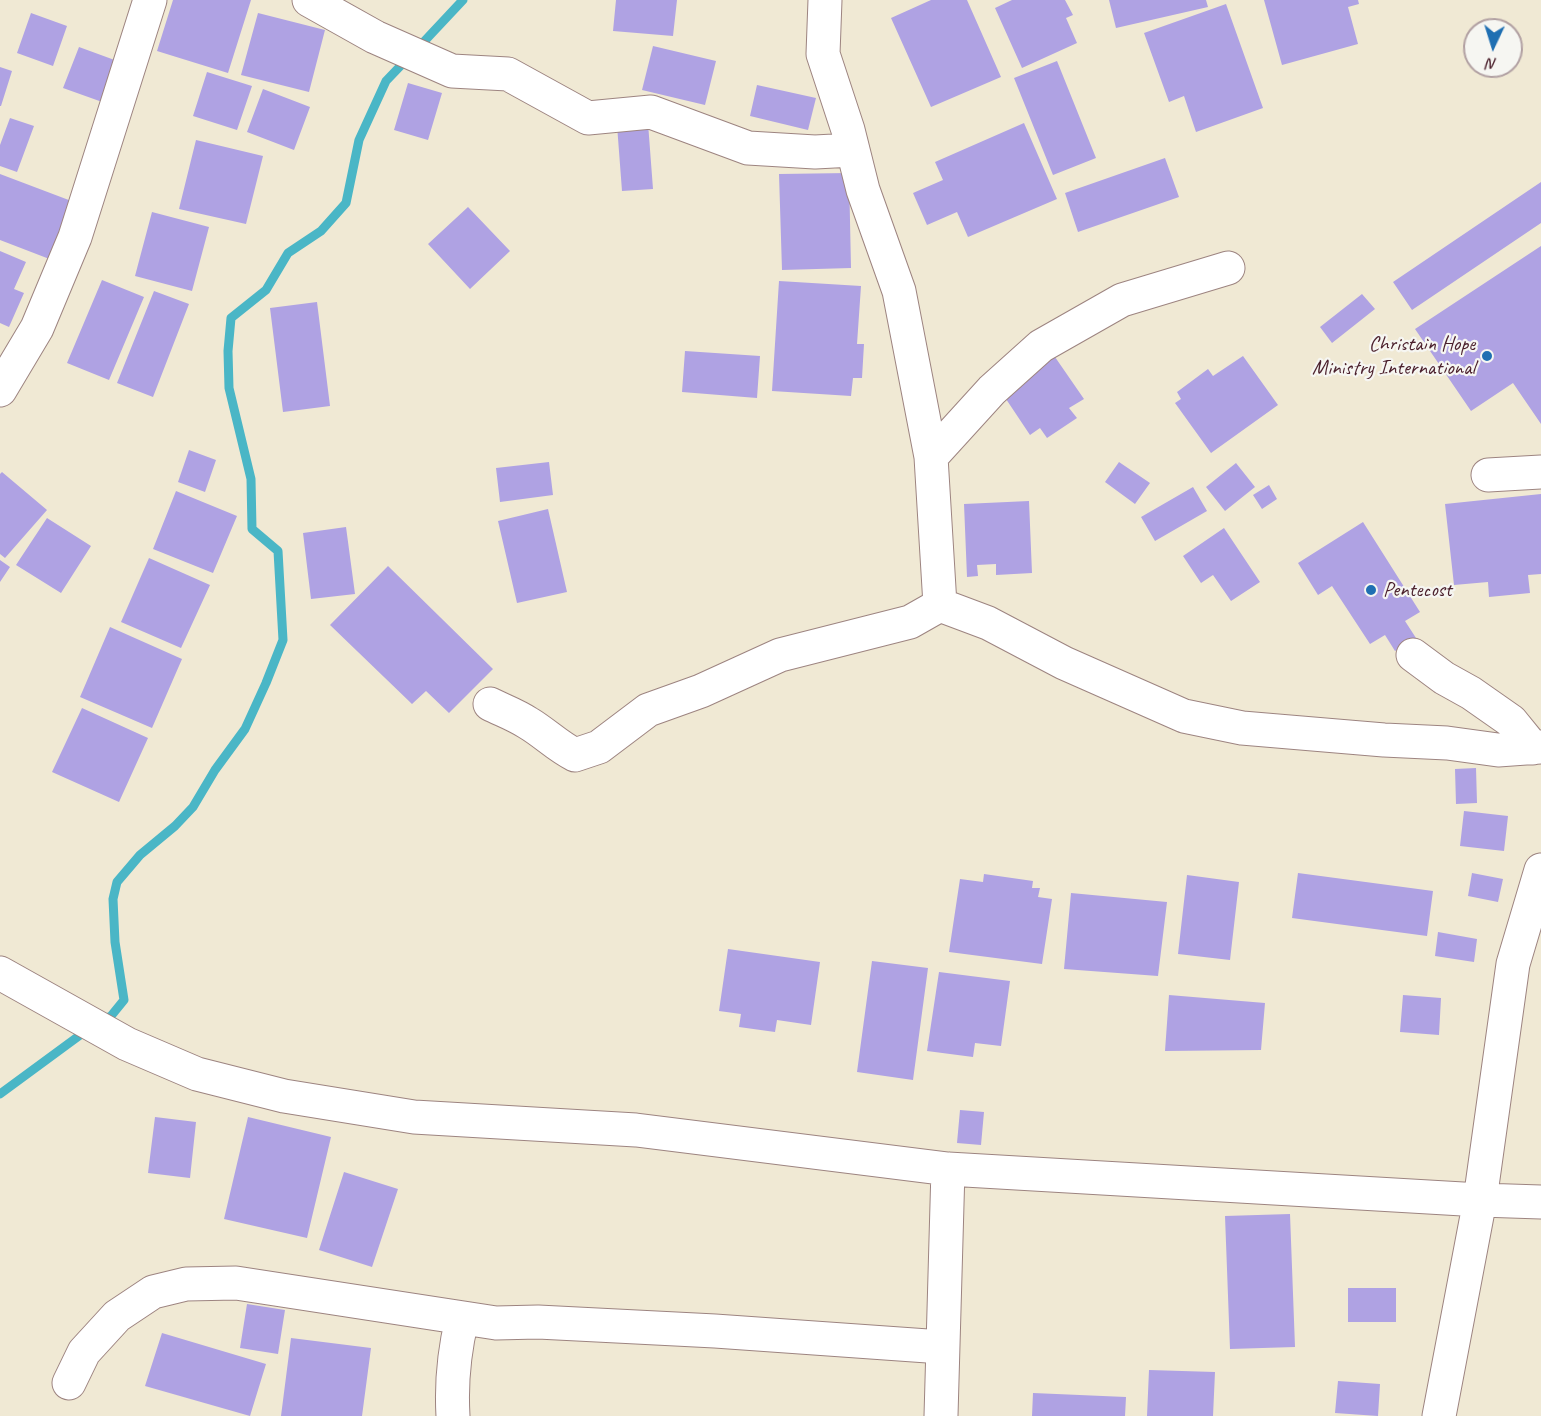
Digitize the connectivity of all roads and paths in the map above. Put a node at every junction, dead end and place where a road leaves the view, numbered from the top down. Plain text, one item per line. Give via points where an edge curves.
1 (150, 0) edge
2 (309, 0) edge
3 (825, 0) edge
4 (853, 150) junction
5 (1228, 268) dead end
6 (0, 390) edge
7 (931, 457) junction
8 (1541, 472) edge
9 (1488, 475) dead end
10 (940, 604) junction
11 (1413, 655) dead end
12 (490, 704) dead end
13 (1537, 748) edge
14 (1541, 870) edge
15 (0, 973) edge
16 (948, 1169) junction
17 (1480, 1200) junction
18 (1541, 1202) edge
19 (462, 1319) junction
20 (942, 1347) junction
21 (69, 1383) dead end
22 (453, 1416) edge
23 (941, 1416) edge
24 (1439, 1416) edge

1 - 6 street via 75,237 37,328
2 - 4 street via 375,37 452,71 508,74 588,118 651,112 748,148
3 - 4 street via 823,54
4 - 7 street via 899,291
5 - 7 street via 1122,300 1041,346 992,390
7 - 10 street
8 - 9 street
10 - 12 street via 910,622 780,655 648,710 599,747 575,755 525,721
10 - 13 street via 1184,716 1242,728 1498,750
11 - 13 street via 1510,721
14 - 17 street via 1513,964
15 - 16 street via 127,1044 197,1074 284,1096 414,1117 636,1130
16 - 17 street
16 - 20 street
17 - 18 street
17 - 24 street
19 - 20 street via 715,1330
19 - 21 street via 236,1283 186,1284 153,1292 117,1316 84,1352
19 - 22 street via 454,1354
20 - 23 street

